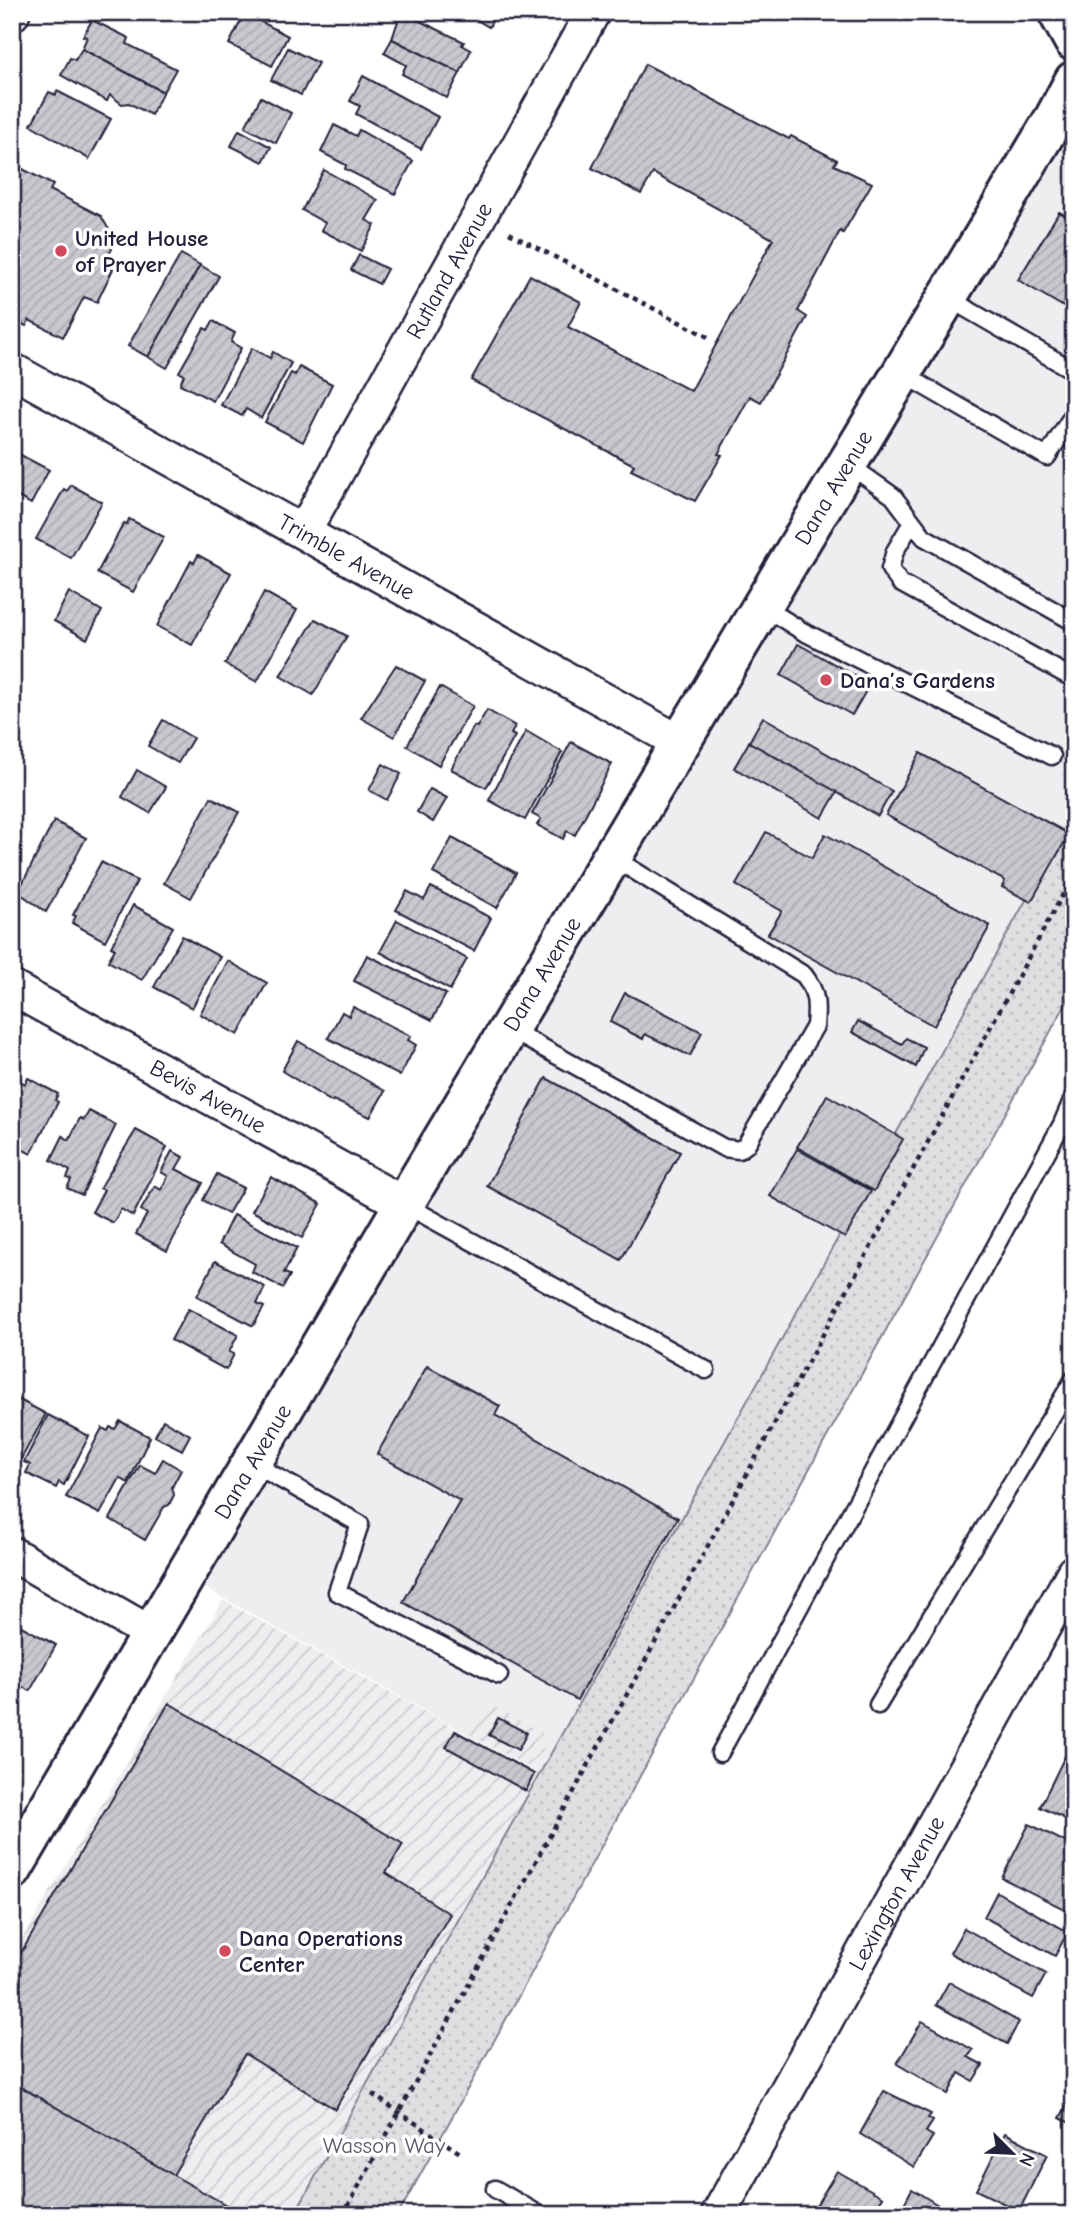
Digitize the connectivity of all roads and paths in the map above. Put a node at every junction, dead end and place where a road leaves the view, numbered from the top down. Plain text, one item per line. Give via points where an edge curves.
1 (593, 12) edge
2 (1058, 12) edge
3 (1074, 41) edge
4 (1074, 81) edge
5 (509, 233) dead end
6 (948, 298) junction
7 (708, 337) dead end
8 (12, 370) edge
9 (1074, 371) edge
10 (903, 374) junction
11 (1074, 413) edge
12 (849, 465) junction
13 (911, 524) junction
14 (304, 531) junction
15 (764, 607) junction
16 (1074, 622) edge
17 (1074, 679) edge
18 (681, 743) junction
19 (1052, 756) dead end
20 (612, 857) junction
21 (1074, 874) edge
22 (12, 988) edge
23 (509, 1029) junction
24 (1074, 1096) edge
25 (404, 1204) junction
26 (706, 1370) dead end
27 (1074, 1379) edge
28 (252, 1462) junction
29 (12, 1554) edge
30 (1074, 1572) edge
31 (152, 1633) junction
32 (499, 1675) dead end
33 (878, 1705) dead end
34 (720, 1753) dead end
35 (12, 1870) edge
36 (372, 2094) dead end
37 (399, 2112) junction
38 (463, 2155) dead end
39 (495, 2189) dead end
40 (342, 2215) edge
41 (540, 2215) edge
42 (718, 2215) edge

1 - 14 street, Rutland Avenue
2 - 3 street
4 - 6 street, Dana Avenue
5 - 7 path
6 - 9 lane
6 - 10 street, Dana Avenue
8 - 14 street, Trimble Avenue
10 - 11 lane via 1047,457
10 - 12 street, Dana Avenue
12 - 13 lane via 893,496
12 - 15 street, Dana Avenue
13 - 16 lane via 924,537
13 - 17 lane via 890,569 900,583
14 - 18 street, Trimble Avenue
15 - 18 street, Dana Avenue
15 - 19 lane via 802,631
18 - 20 street, Dana Avenue
20 - 23 street, Dana Avenue
20 - 23 lane via 804,975 815,989 815,1026 746,1145 739,1150 724,1147
21 - 37 path
22 - 25 street, Bevis Avenue
23 - 25 street, Dana Avenue
24 - 34 lane
25 - 26 lane
25 - 28 street, Dana Avenue
27 - 33 lane
28 - 31 street, Dana Avenue
28 - 32 lane via 360,1524 337,1592
29 - 31 street
30 - 42 street, Lexington Avenue
31 - 35 street, Dana Avenue
36 - 37 path
37 - 38 path
37 - 40 path
39 - 41 lane

